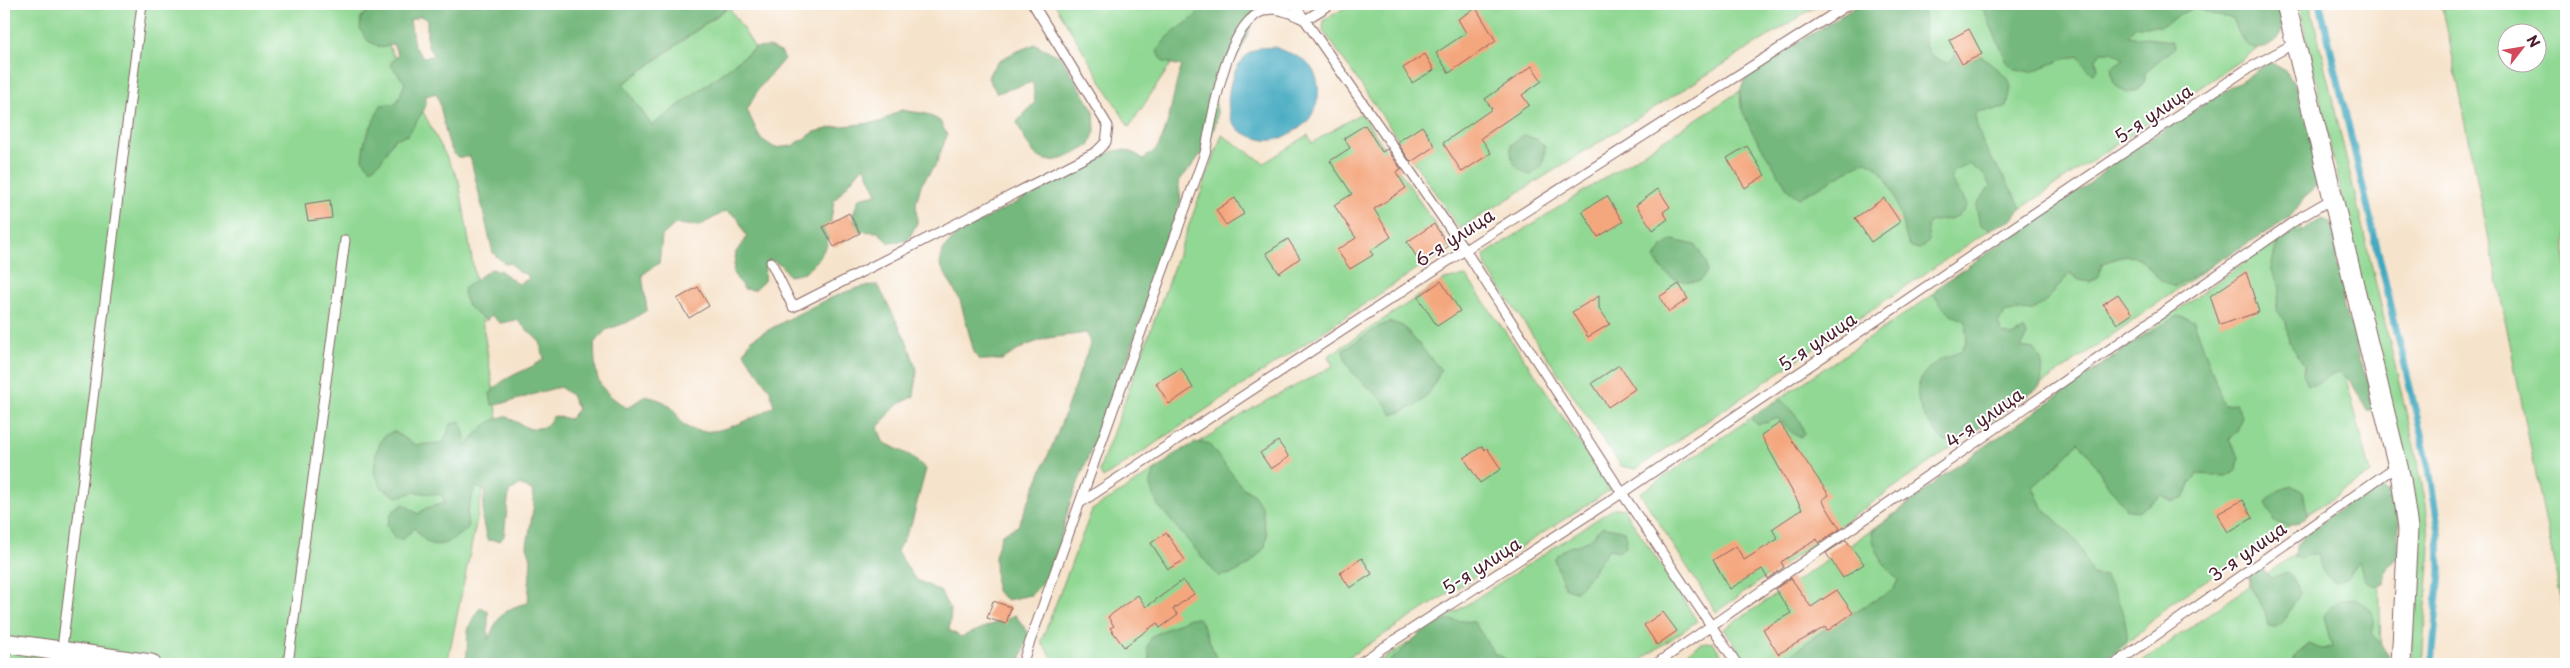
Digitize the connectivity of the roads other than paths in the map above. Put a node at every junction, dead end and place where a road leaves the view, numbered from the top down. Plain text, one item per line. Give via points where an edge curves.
1 (142, 4) edge
2 (1033, 4) edge
3 (1294, 4) edge
4 (1331, 4) edge
5 (1850, 4) edge
6 (2286, 4) edge
7 (1305, 20) junction
8 (2295, 43) junction
9 (2332, 200) junction
10 (345, 240) dead end
11 (1465, 250) junction
12 (772, 262) dead end
13 (2398, 465) junction
14 (1622, 493) junction
15 (1080, 503) junction
16 (1712, 626) junction
17 (4, 643) edge
18 (61, 658) edge
19 (151, 664) edge
20 (288, 664) edge
21 (1022, 664) edge
22 (1358, 664) edge
23 (1656, 664) edge
24 (1737, 664) edge
25 (2115, 664) edge
26 (2400, 664) edge

1 - 18 lane
2 - 12 lane via 1108,126 1106,142 1096,152 793,307
3 - 7 lane
4 - 7 lane
5 - 11 lane, 6-я улица
6 - 8 street
7 - 11 lane
7 - 15 lane via 1289,12 1271,9 1253,16 1241,28 1221,80 1205,153
8 - 9 street
8 - 14 lane, 5-я улица via 2244,71
9 - 13 street
9 - 16 lane, 4-я улица via 2299,218
10 - 20 lane
11 - 14 lane
11 - 15 lane, 6-я улица
13 - 25 lane, 3-я улица
13 - 26 street via 2408,528
14 - 16 lane
14 - 22 lane, 5-я улица
15 - 21 lane
16 - 23 lane, 4-я улица
16 - 24 lane
17 - 18 street
18 - 19 street

